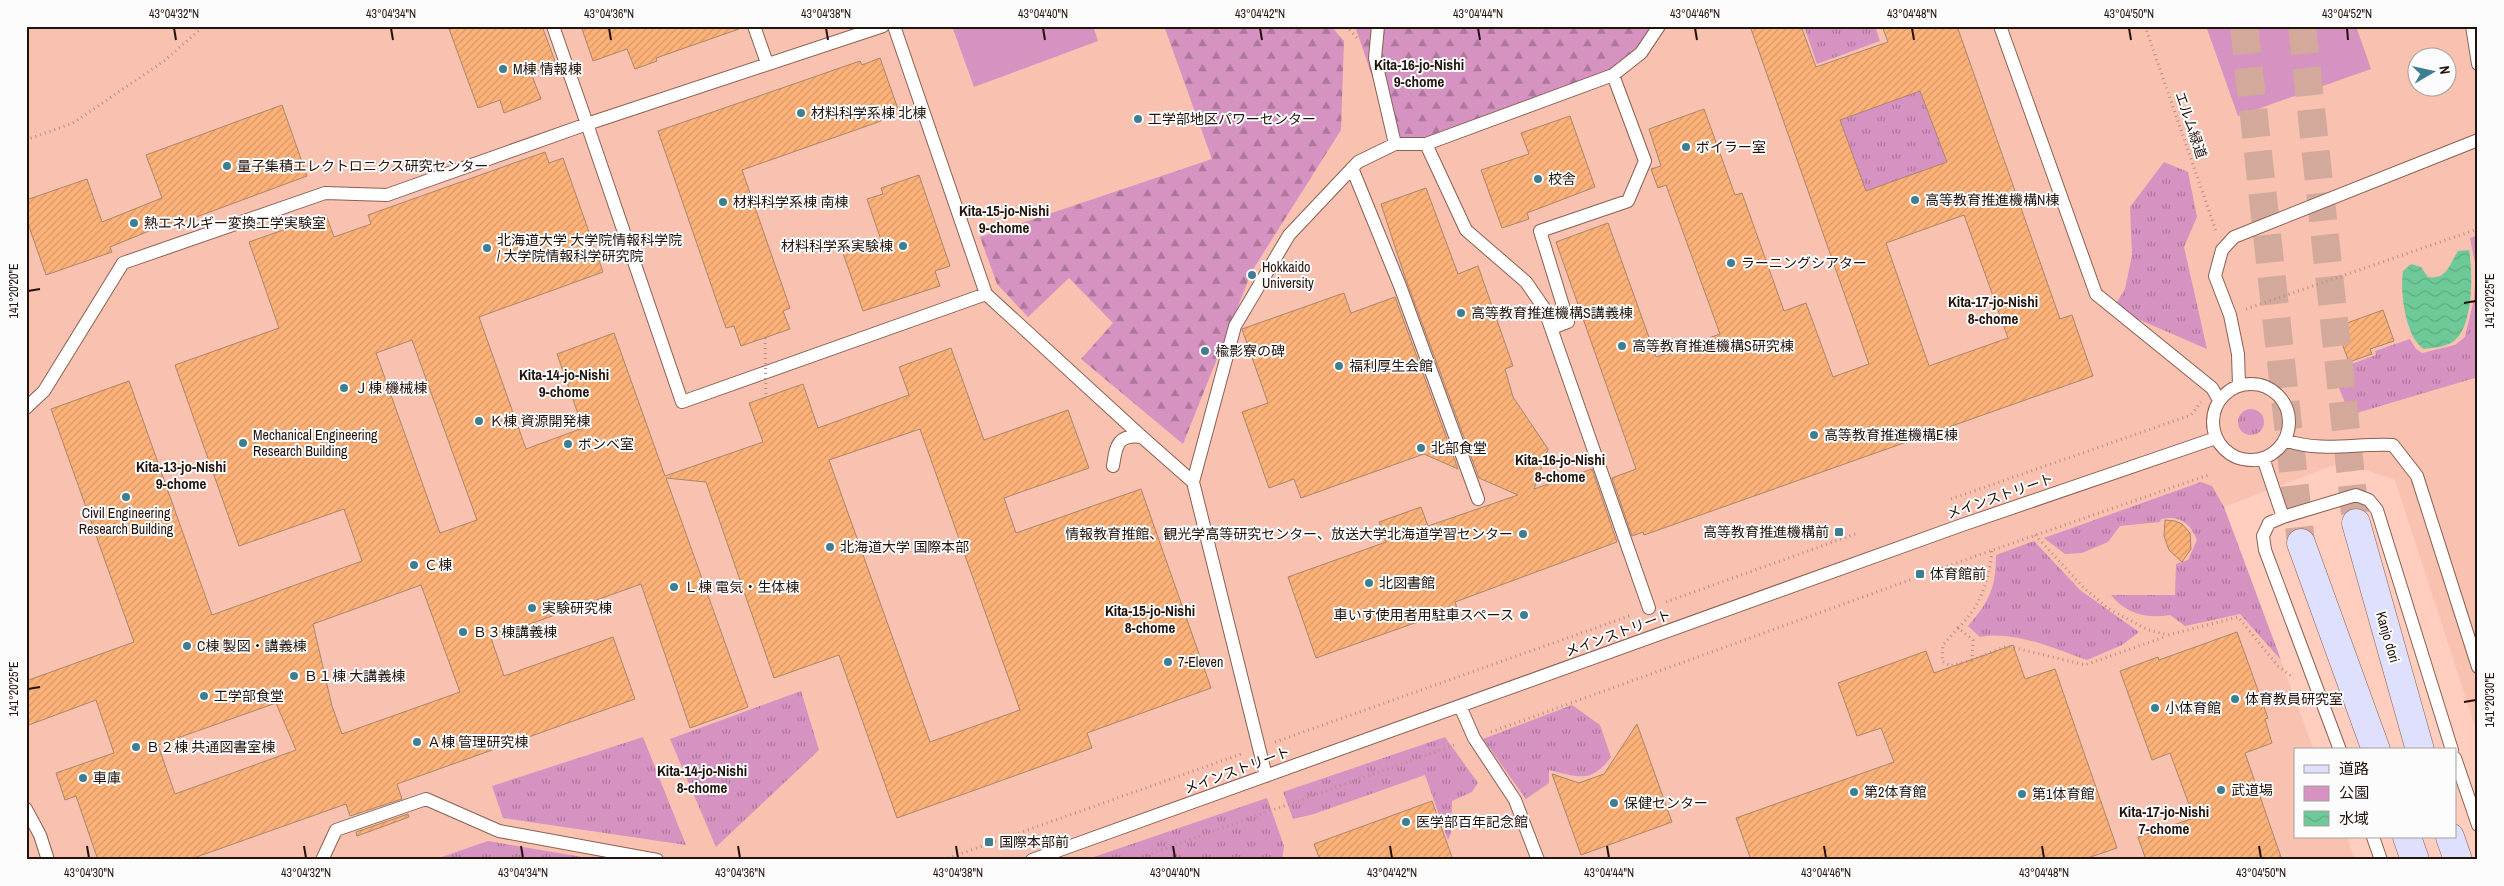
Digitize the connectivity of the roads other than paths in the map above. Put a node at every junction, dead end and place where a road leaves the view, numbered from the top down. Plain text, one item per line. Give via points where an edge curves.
1 (553, 26) edge
2 (754, 26) edge
3 (883, 26) edge
4 (894, 26) edge
5 (1378, 26) edge
6 (1659, 26) edge
7 (2000, 26) edge
8 (2472, 26) edge
9 (767, 63) junction
10 (2478, 64) edge
11 (1613, 75) junction
12 (587, 124) junction
13 (2478, 140) edge
14 (1394, 144) junction
15 (1426, 144) junction
16 (1352, 168) junction
17 (986, 294) junction
18 (1552, 328) junction
19 (2239, 385) junction
20 (2218, 400) junction
21 (26, 408) edge
22 (1142, 437) junction
23 (2216, 438) junction
24 (2285, 440) junction
25 (2263, 458) junction
26 (1113, 466) dead end
27 (1193, 482) junction
28 (1478, 499) dead end
29 (2283, 516) junction
30 (2356, 523) tunnel mouth
31 (2301, 543) tunnel mouth
32 (1649, 608) dead end
33 (2478, 667) edge
34 (1460, 706) junction
35 (2339, 748) edge
36 (2375, 748) edge
37 (2419, 748) edge
38 (2451, 748) edge
39 (2456, 761) edge
40 (1266, 776) junction
41 (26, 809) edge
42 (2478, 825) edge
43 (2373, 838) edge
44 (2407, 838) edge
45 (2450, 838) edge
46 (48, 860) edge
47 (322, 860) edge
48 (657, 860) edge
49 (1032, 860) edge
50 (1538, 860) edge
51 (2381, 860) edge
52 (2415, 860) edge
53 (2458, 860) edge

1 - 12 lane
2 - 9 lane
3 - 9 lane
4 - 17 lane
5 - 14 lane via 1375,58
6 - 11 lane via 1641,53
7 - 20 lane via 2096,294 2212,388
8 - 10 lane
9 - 12 lane
11 - 15 lane
11 - 18 lane via 1645,161 1628,201 1540,231 1568,322
12 - 17 lane via 682,402
12 - 21 lane via 387,195 325,193 124,264 44,391
13 - 19 lane via 2234,237 2222,250 2215,276 2230,315 2238,354
14 - 15 lane
14 - 16 lane
15 - 18 lane via 1466,230 1526,282 1544,308
16 - 27 lane via 1289,235 1235,326
16 - 28 lane via 1400,286
17 - 22 lane
18 - 32 lane
19 - 20 lane
19 - 24 lane via 2265,386 2280,397 2289,415
20 - 23 lane via 2212,425
22 - 26 lane via 1130,436 1120,441 1115,449
22 - 27 lane
23 - 25 lane via 2225,450 2238,458 2248,461
23 - 34 lane, メインストリート via 1962,525
24 - 25 lane via 2278,449
24 - 33 lane via 2297,445 2329,448 2393,445 2405,458 2418,476
25 - 29 lane
27 - 40 lane
29 - 35 lane via 2269,523 2263,536 2265,550
29 - 38 lane via 2356,495 2369,500 2377,510
30 - 37 street, Kanjo dori
31 - 36 street
34 - 40 lane, メインストリート
34 - 50 lane via 1474,738 1515,800
39 - 42 lane
40 - 49 lane, メインストリート
41 - 46 lane via 40,835
43 - 51 lane
44 - 52 street
45 - 53 street
47 - 48 lane via 336,830 426,799 500,830

